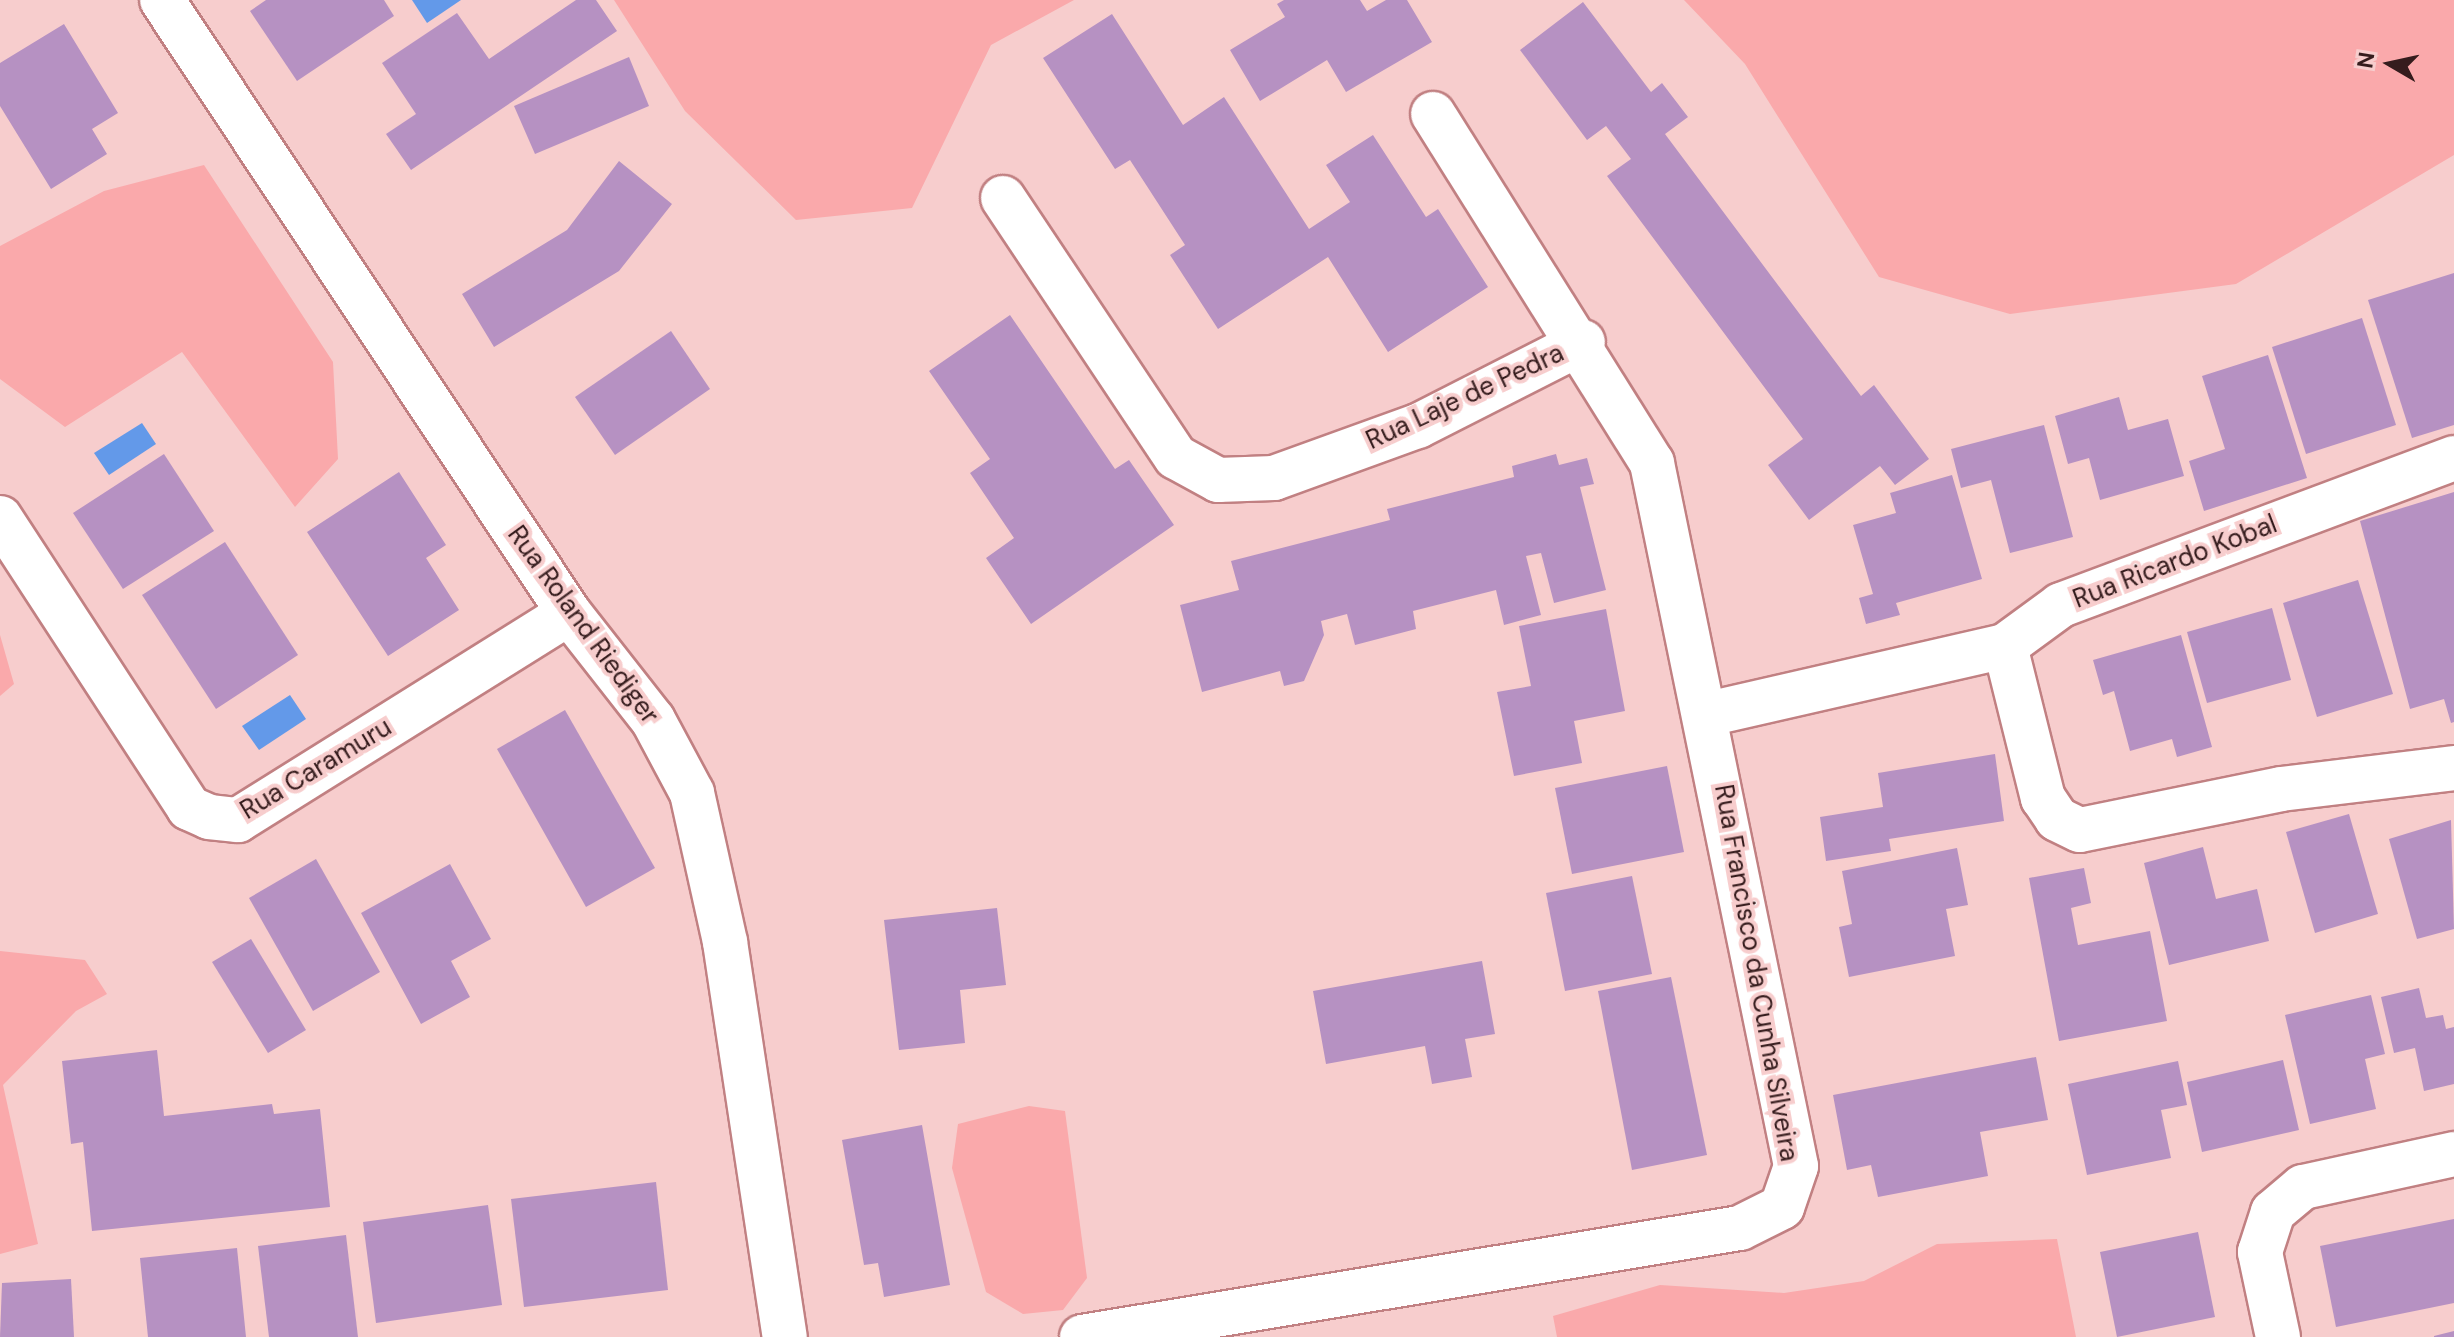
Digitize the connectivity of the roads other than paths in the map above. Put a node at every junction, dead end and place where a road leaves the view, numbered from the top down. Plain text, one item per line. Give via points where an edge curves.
1 (162, 0) edge
2 (1433, 114) dead end
3 (1003, 198) dead end
4 (1583, 342) junction
5 (2454, 458) edge
6 (0, 518) edge
7 (569, 613) junction
8 (2005, 646) junction
9 (1708, 714) junction
10 (2454, 768) edge
11 (2454, 1154) edge
12 (785, 1337) edge
13 (1082, 1337) edge
14 (2278, 1337) edge

1 - 7 street, Rua Roland Riediger
2 - 4 street
3 - 4 street, Rua Laje de Pedra via 1176,457 1218,480 1274,478 1418,426
4 - 9 street, Rua Laje de Pedra via 1652,463
5 - 8 street, Rua Ricardo Kobal via 2061,605
6 - 7 street, Rua Caramuru via 189,808 209,817 238,820
7 - 12 street, Rua Roland Riediger via 653,720 692,793 725,942
8 - 9 street
8 - 10 street via 2043,798 2057,819 2080,830 2281,789
9 - 13 street, Rua Francisco da Cunha Silveira via 1796,1166 1782,1207 1740,1228
11 - 14 street via 2303,1187 2273,1212 2260,1252

